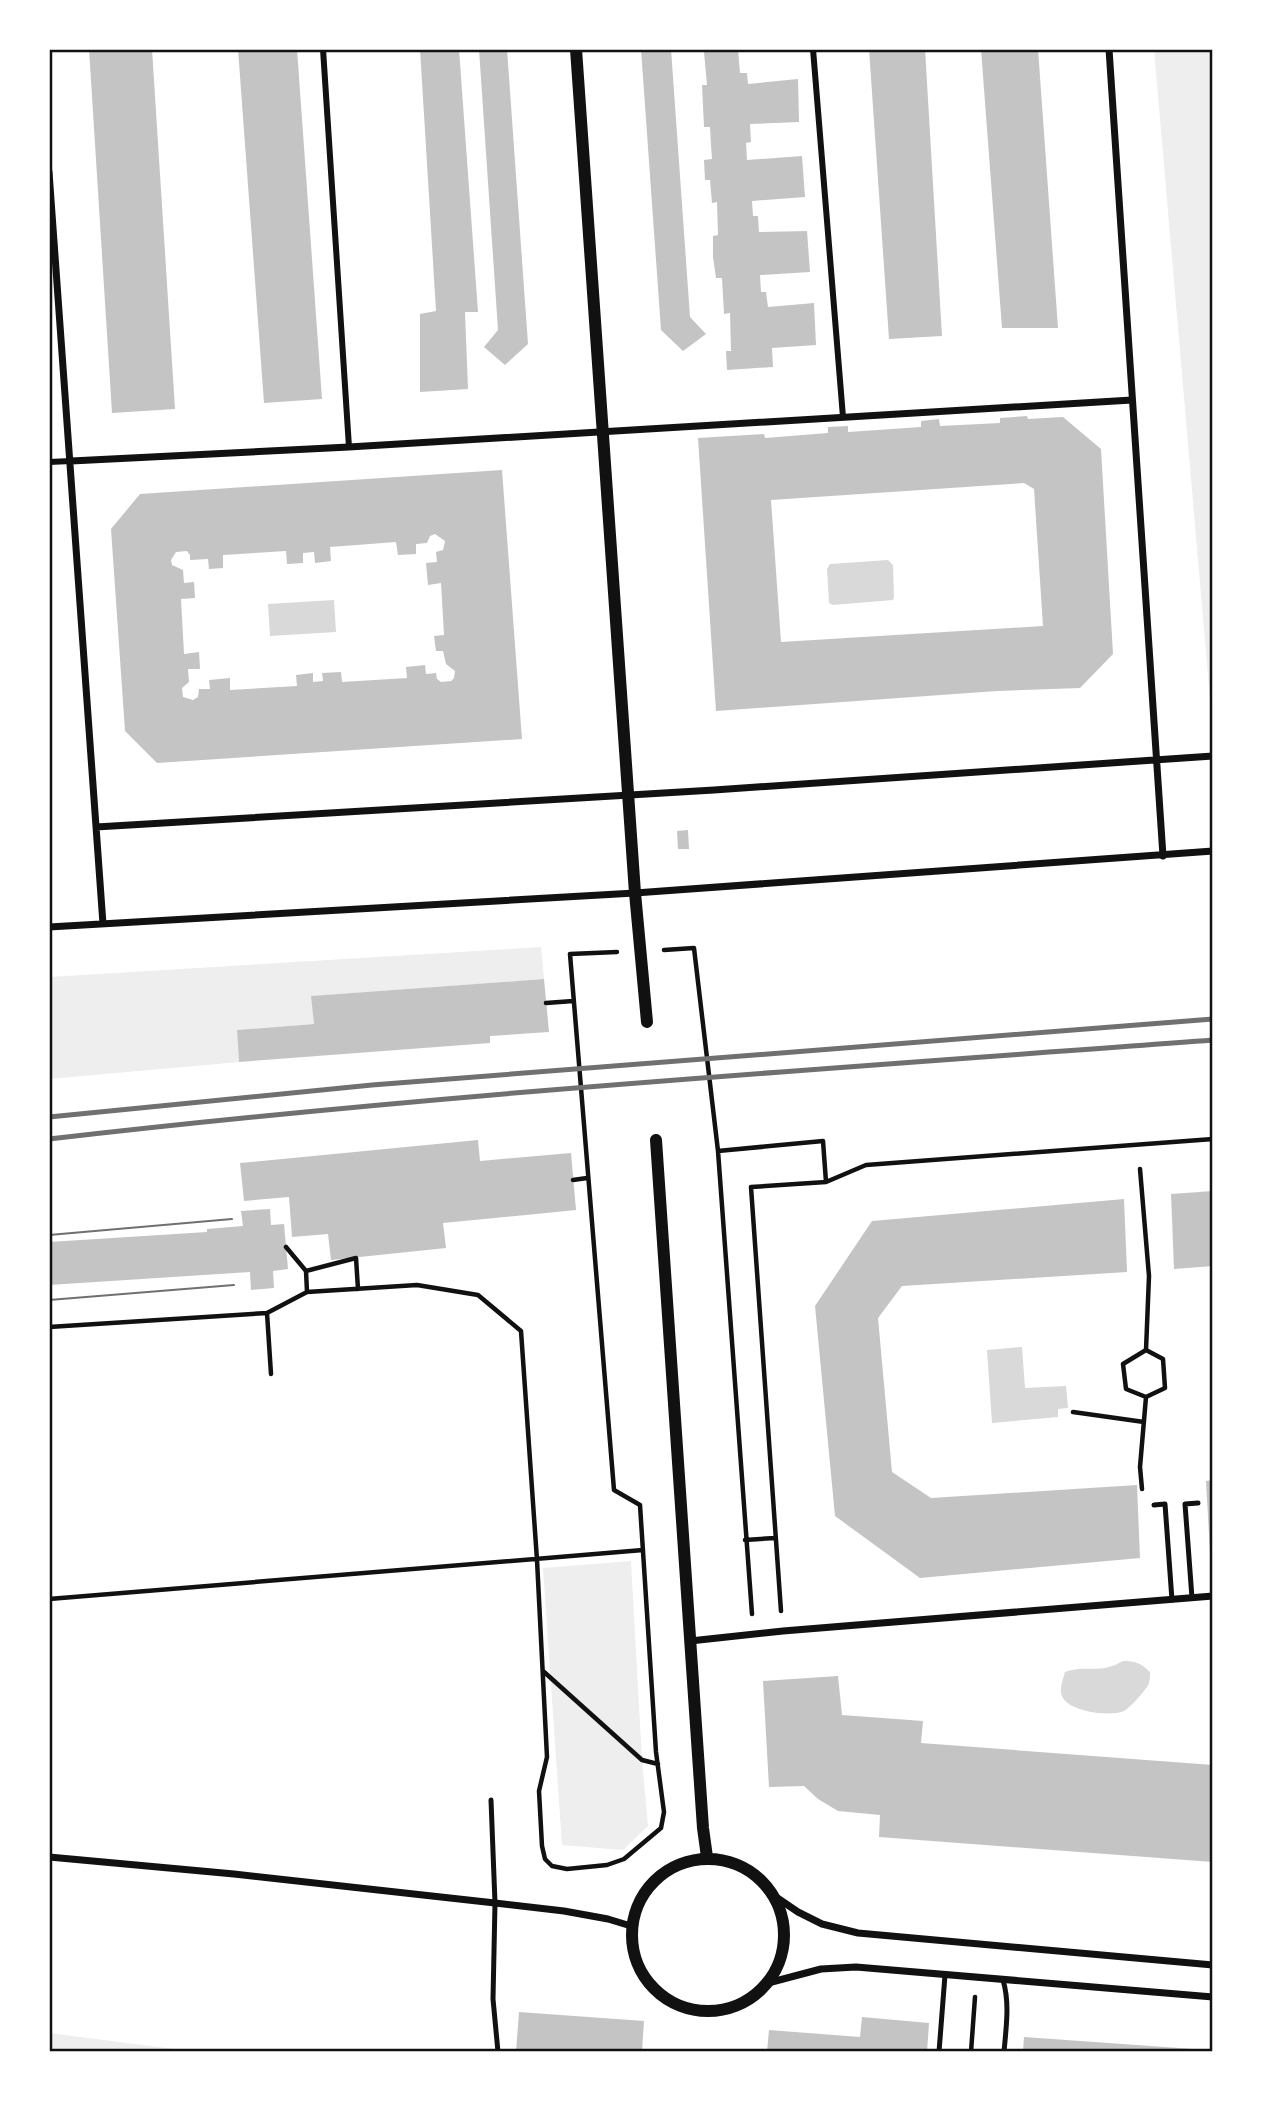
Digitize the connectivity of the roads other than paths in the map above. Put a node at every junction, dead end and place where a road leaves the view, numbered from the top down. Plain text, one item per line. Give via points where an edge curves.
1 (323, 49) edge
2 (576, 49) edge
3 (813, 49) edge
4 (1109, 49) edge
5 (49, 172) edge
6 (1132, 400) junction
7 (843, 417) junction
8 (603, 432) junction
9 (349, 447) junction
10 (71, 461) junction
11 (49, 462) edge
12 (1213, 756) edge
13 (1156, 760) junction
14 (628, 795) junction
15 (96, 827) junction
16 (1213, 851) edge
17 (1163, 856) junction
18 (635, 892) junction
19 (103, 923) junction
20 (49, 927) edge
21 (647, 1022) dead end
22 (656, 1140) dead end
23 (1198, 1503) dead end
24 (1154, 1505) dead end
25 (1213, 1596) edge
26 (1192, 1598) junction
27 (1172, 1600) junction
28 (690, 1641) junction
29 (491, 1800) dead end
30 (49, 1857) edge
31 (707, 1857) junction
32 (773, 1895) junction
33 (495, 1903) junction
34 (631, 1926) junction
35 (1213, 1965) edge
36 (945, 1975) junction
37 (1003, 1980) junction
38 (768, 1983) junction
39 (1213, 1997) edge
40 (498, 2052) edge
41 (939, 2052) edge
42 (1004, 2052) edge

1 - 9 street
2 - 8 street
3 - 7 street
4 - 6 street
5 - 10 street
6 - 7 street
6 - 13 street
7 - 8 street
8 - 9 street
8 - 14 street
9 - 10 street
10 - 11 street
10 - 15 street
12 - 13 street
13 - 14 street
13 - 17 street
14 - 15 street
14 - 18 street
15 - 19 street
16 - 17 street
17 - 18 street
18 - 19 street
18 - 21 street
19 - 20 street
22 - 28 street
23 - 26 lane via 1185,1504
24 - 27 lane via 1164,1504
25 - 26 street
26 - 27 street
27 - 28 street
28 - 31 street
29 - 33 lane
30 - 33 street
31 - 32 street via 741,1866 760,1878
31 - 34 street via 677,1865 658,1877 643,1894
32 - 35 street via 822,1924 858,1933
32 - 38 street via 783,1917 785,1940 780,1963
33 - 34 street via 564,1911
33 - 40 lane via 493,2000
34 - 38 street via 636,1964 650,1986 671,2003 696,2011 723,2010 748,2001
36 - 37 street
36 - 38 street via 856,1967 821,1969
36 - 41 lane
37 - 39 street
37 - 42 lane via 1007,1992

